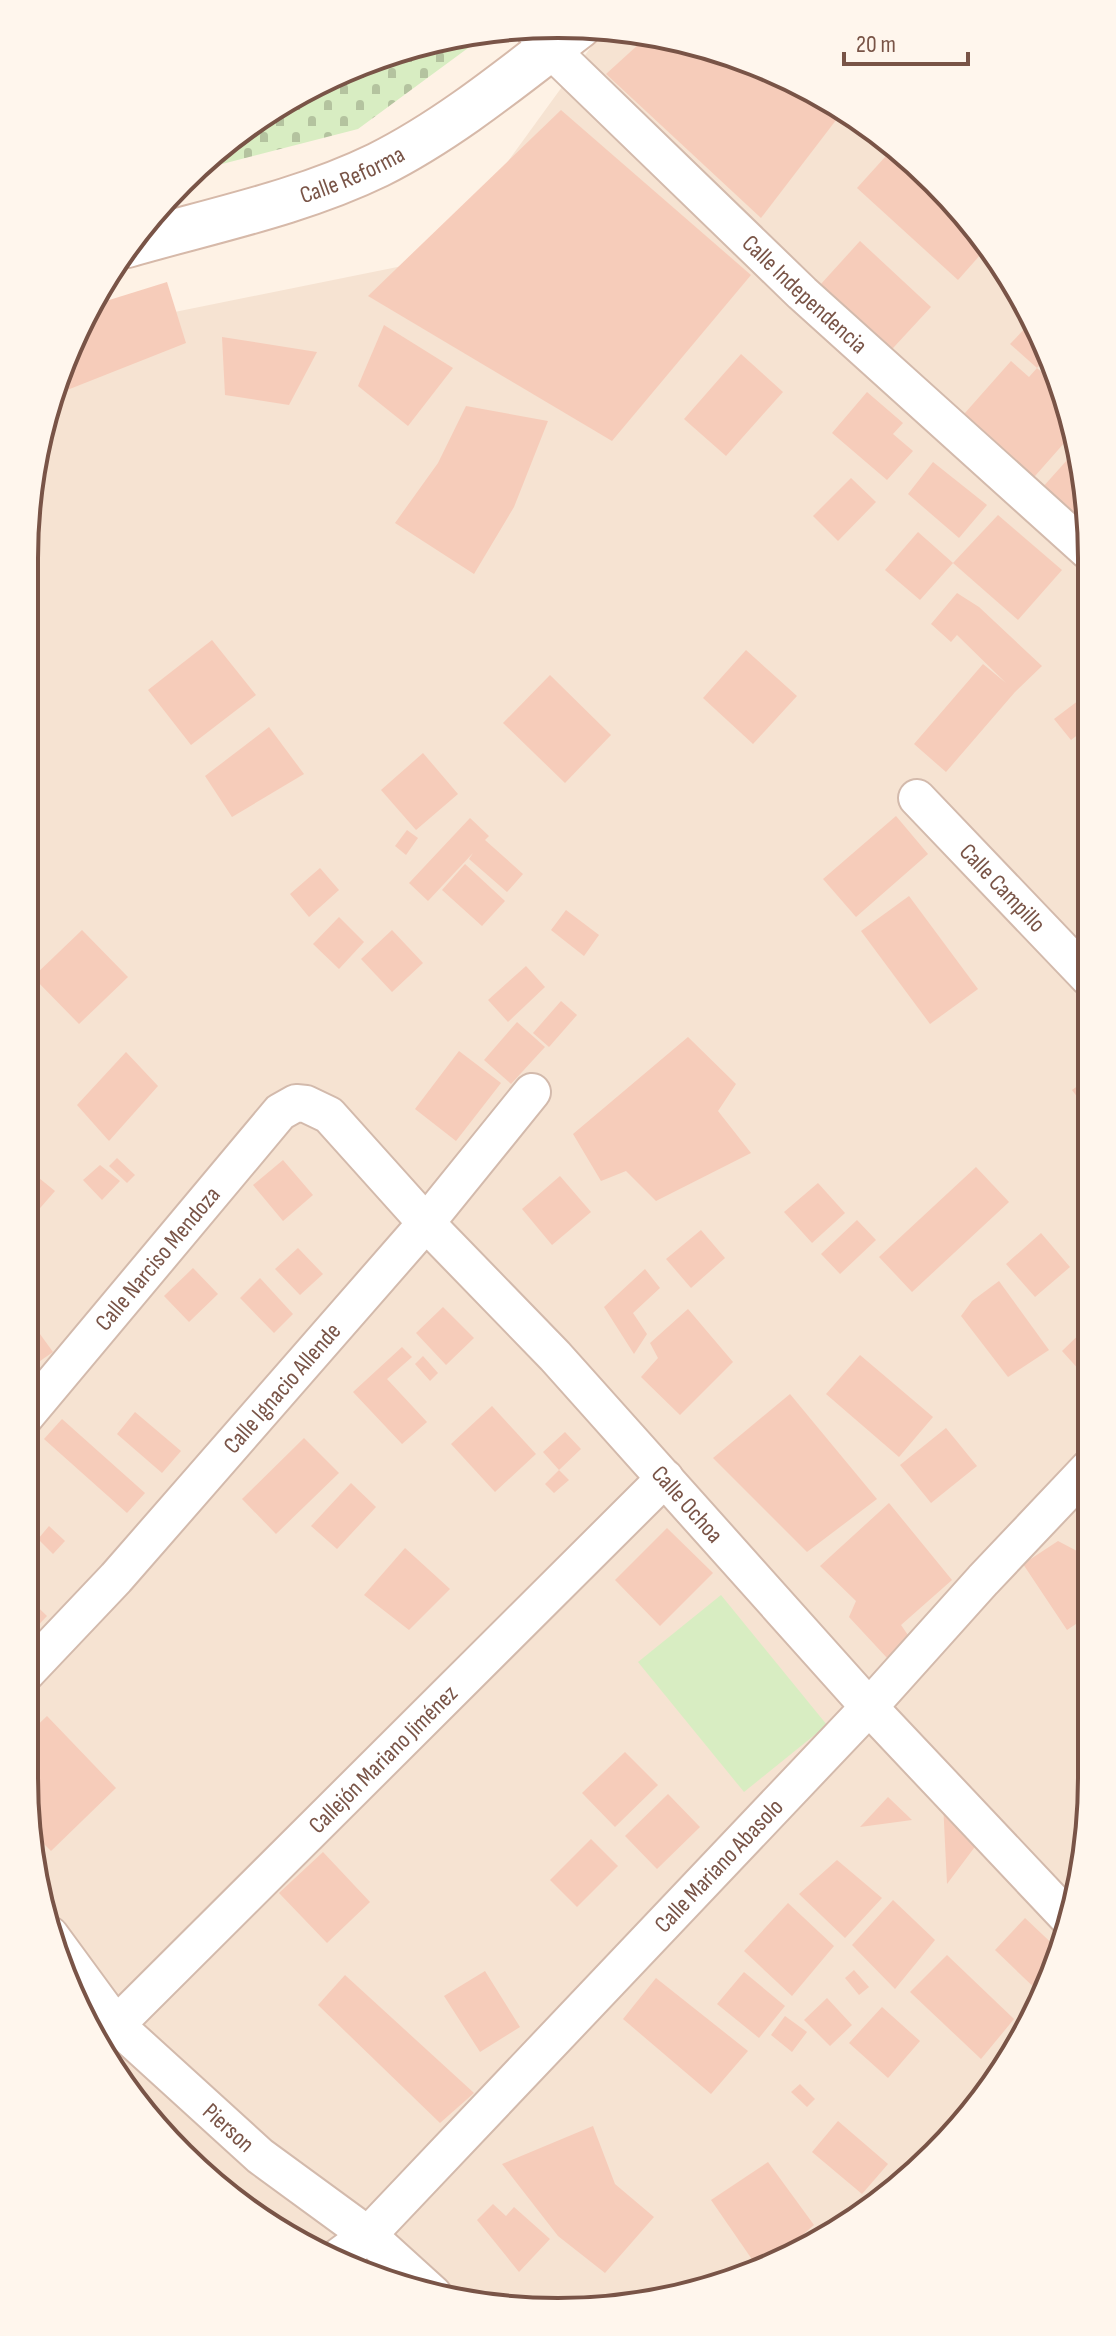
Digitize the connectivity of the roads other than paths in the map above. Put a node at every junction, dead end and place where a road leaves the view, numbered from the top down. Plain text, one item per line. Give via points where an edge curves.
1 (549, 38) edge
2 (558, 38) edge
3 (146, 239) edge
4 (1078, 542) edge
5 (917, 798) dead end
6 (1078, 959) edge
7 (532, 1092) dead end
8 (296, 1103) joint
9 (426, 1223) junction
10 (38, 1401) edge
11 (665, 1478) junction
12 (1078, 1480) edge
13 (38, 1660) edge
14 (869, 1707) junction
15 (1061, 1910) edge
16 (88, 1999) edge
17 (108, 2033) edge
18 (368, 2235) junction
19 (345, 2252) edge
20 (415, 2277) edge

1 - 3 street, Calle Reforma via 450,122 378,165 305,193
2 - 4 street, Calle Independencia via 802,293
5 - 6 street, Calle Campillo
7 - 9 street, Calle Ignacio Allende
8 - 9 street, Calle Ochoa via 329,1115
8 - 10 street, Calle Narciso Mendoza via 271,1121
9 - 11 street, Calle Ochoa
9 - 13 street, Calle Ignacio Allende
11 - 14 street, Calle Ochoa
11 - 17 street, Callejón Mariano Jiménez
12 - 14 street, Calle Mariano Abasolo
14 - 15 street, Calle Ochoa
14 - 18 street, Calle Mariano Abasolo
16 - 17 street, Pierson
17 - 18 street, Pierson
18 - 19 street, Calle Mariano Abasolo
18 - 20 street, Pierson

